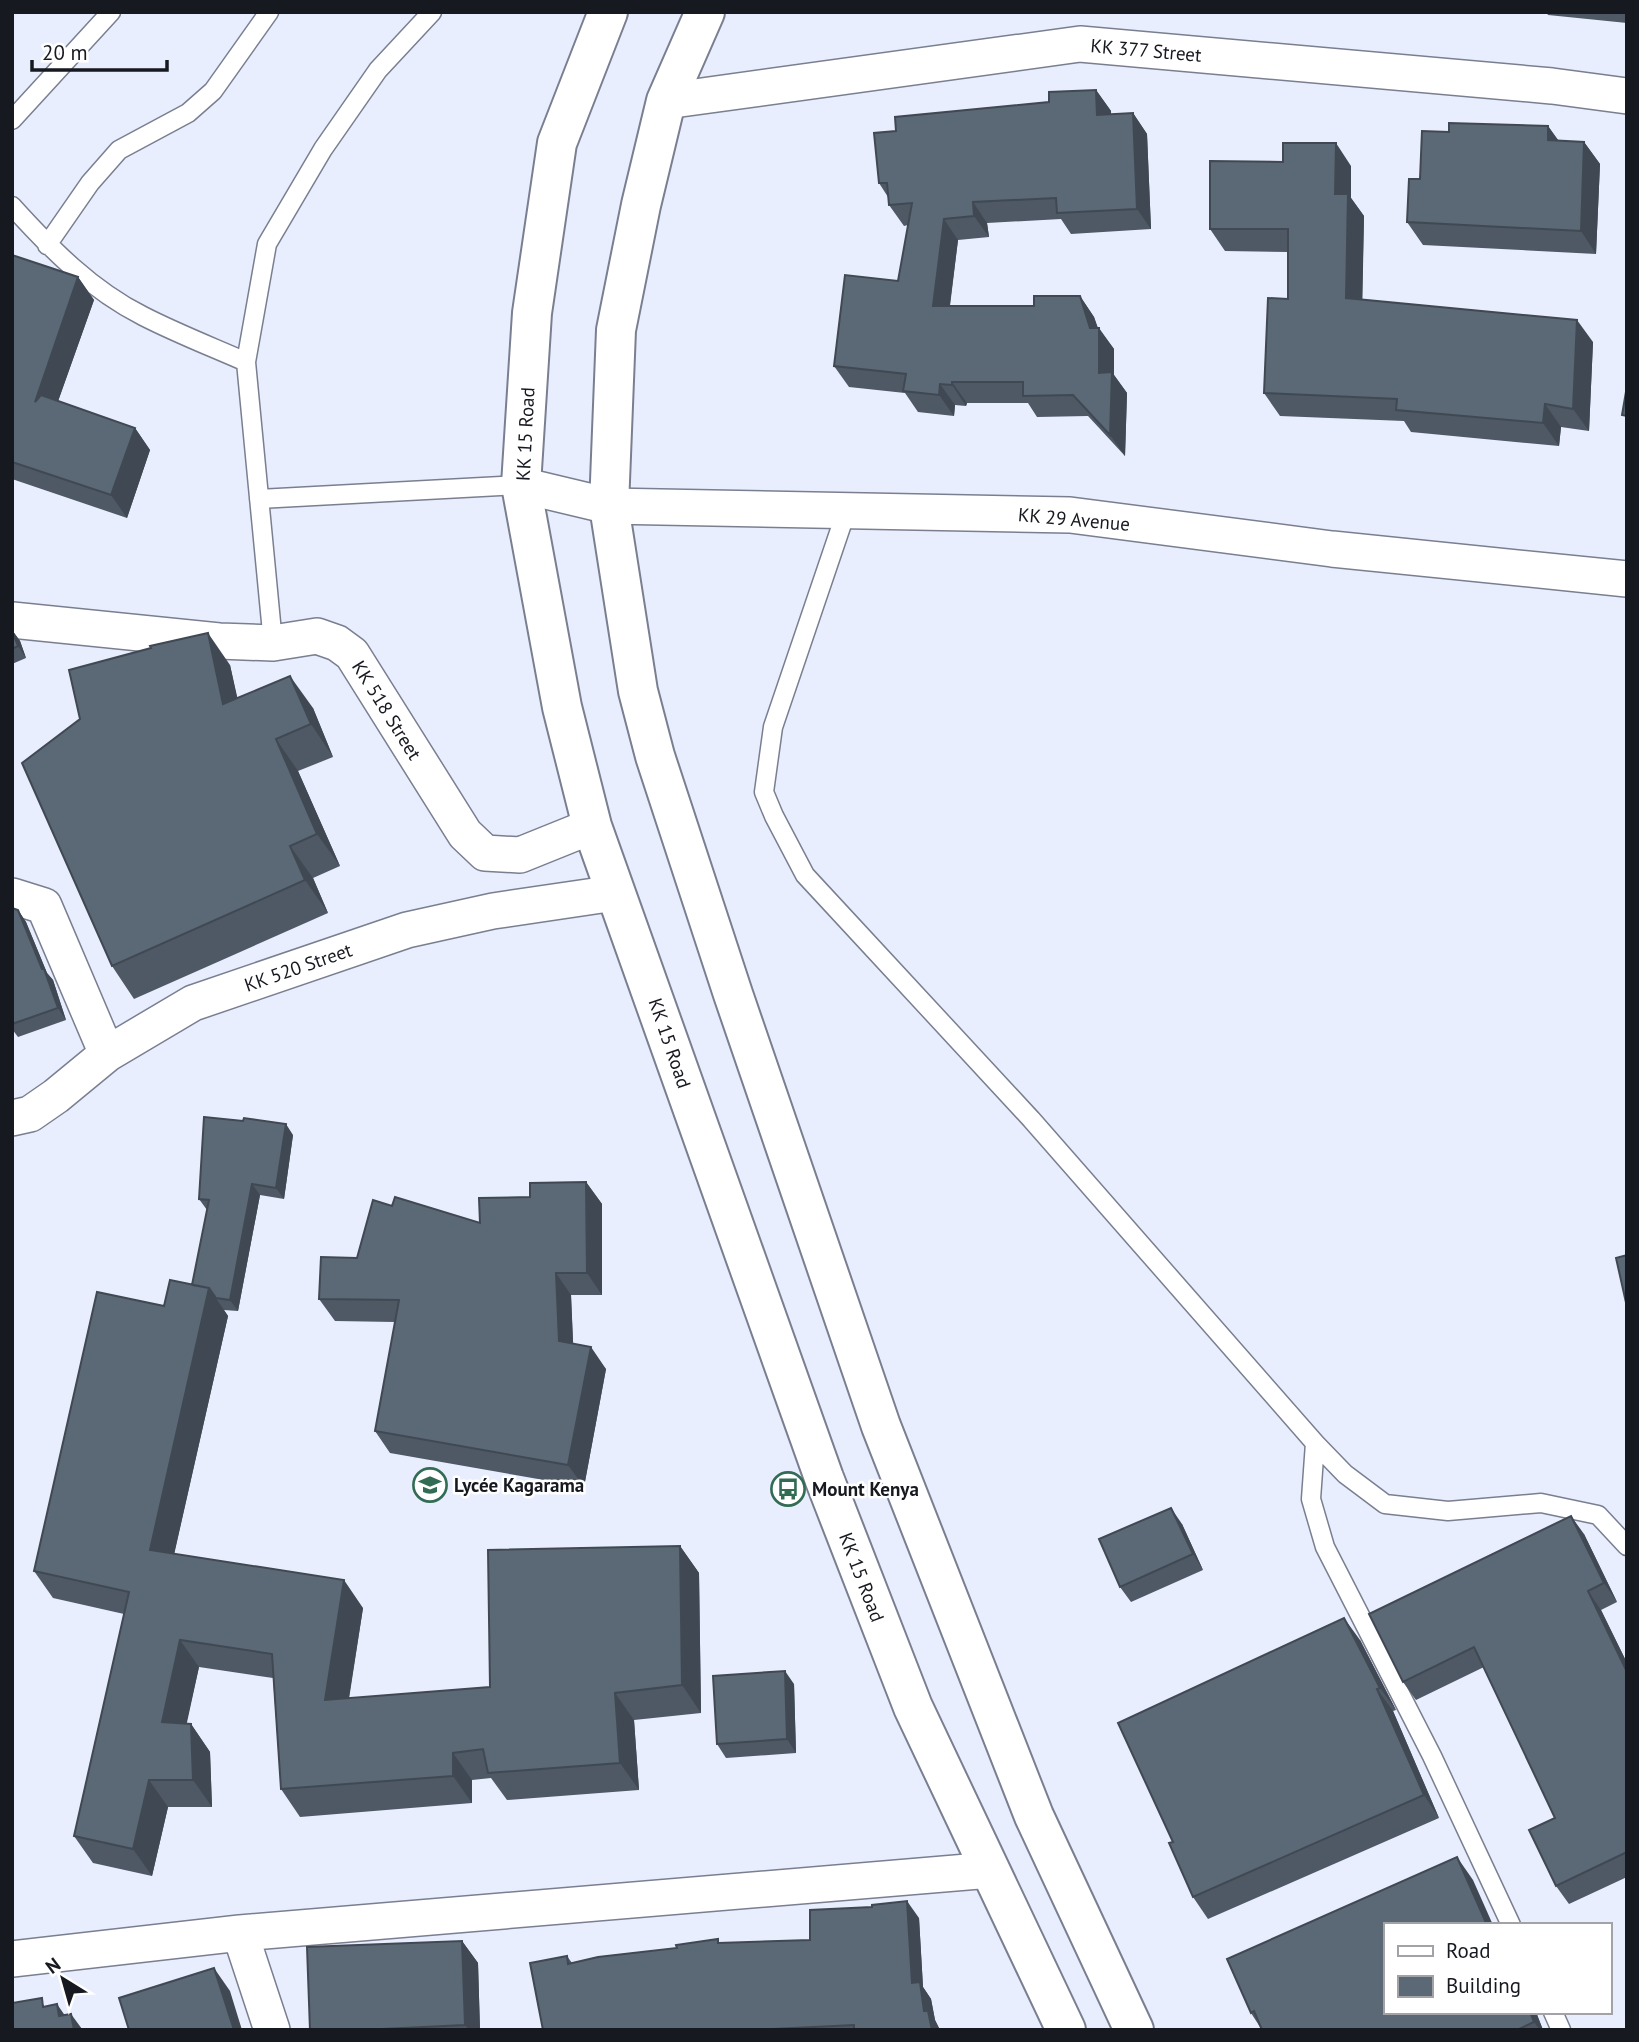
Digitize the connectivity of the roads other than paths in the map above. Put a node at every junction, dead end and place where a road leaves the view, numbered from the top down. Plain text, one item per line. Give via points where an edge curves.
1 (111, 12) edge
2 (269, 12) edge
3 (432, 12) edge
4 (608, 12) edge
5 (705, 12) edge
6 (1627, 96) edge
7 (666, 101) junction
8 (12, 120) edge
9 (12, 206) edge
10 (47, 244) junction
11 (246, 362) junction
12 (521, 485) junction
13 (259, 499) junction
14 (609, 506) junction
15 (847, 509) junction
16 (1627, 579) edge
17 (12, 620) edge
18 (273, 643) junction
19 (592, 826) junction
20 (615, 892) junction
21 (12, 896) edge
22 (107, 1054) junction
23 (12, 1118) edge
24 (1315, 1443) junction
25 (1627, 1546) edge
26 (991, 1870) junction
27 (1510, 1923) edge
28 (240, 1933) junction
29 (12, 1959) edge
30 (1554, 2014) edge
31 (272, 2030) edge
32 (1066, 2030) edge
33 (1134, 2030) edge
34 (1561, 2030) edge

1 - 8 lane
2 - 10 lane via 213,92 188,113 119,150
3 - 11 lane via 378,70 323,149 267,244
4 - 12 highway, KK 15 Road via 557,143 532,313
5 - 7 highway
6 - 7 street, KK 377 Street via 1080,44
7 - 14 highway via 616,330
9 - 10 lane
10 - 11 lane via 94,285 141,315
11 - 13 lane
12 - 13 lane
12 - 14 street, KK 29 Avenue
12 - 19 highway, KK 15 Road via 562,707
13 - 18 lane
14 - 15 street, KK 29 Avenue
14 - 33 highway via 638,691 655,756 872,1400 1034,1816
15 - 16 street, KK 29 Avenue via 1070,515 1332,549
15 - 24 lane via 773,727 764,792 774,816 805,875 1031,1119
17 - 18 street, KK 518 Street
18 - 19 street, KK 518 Street via 317,636 352,654 465,834 485,853 520,855
19 - 20 highway, KK 15 Road
20 - 22 street, KK 520 Street via 407,930 192,1003
20 - 26 highway, KK 15 Road via 829,1491 913,1707
21 - 22 street via 44,906
22 - 23 street, KK 520 Street via 30,1114
24 - 25 lane via 1345,1474 1385,1504 1448,1511 1541,1503 1598,1515
24 - 27 lane via 1311,1499 1325,1547 1432,1756
26 - 28 street
26 - 32 highway, KK 15 Road
28 - 29 street
28 - 31 street
30 - 34 lane

